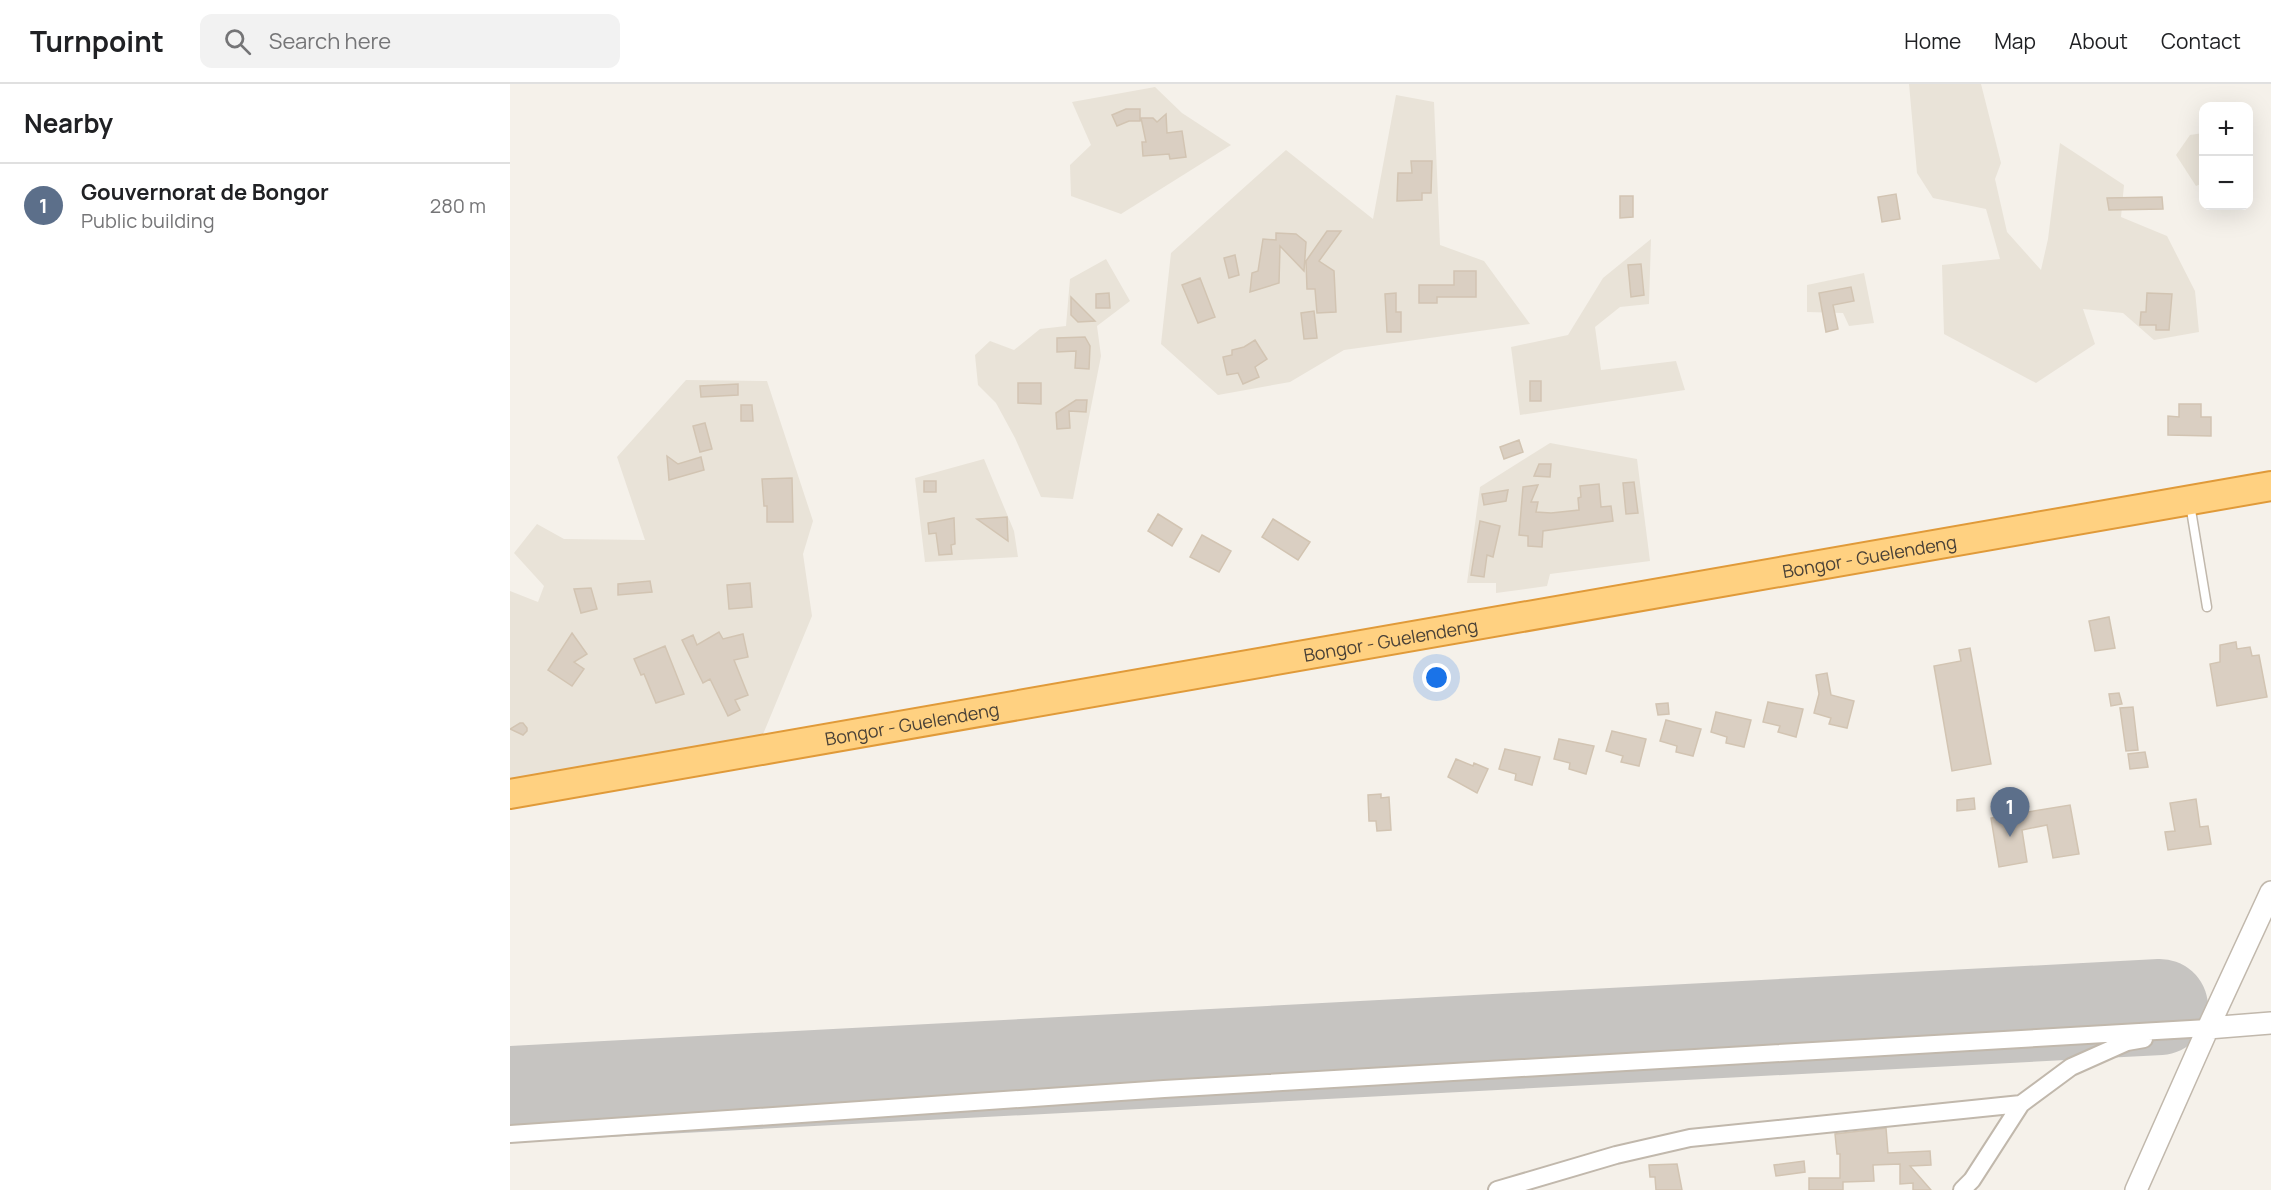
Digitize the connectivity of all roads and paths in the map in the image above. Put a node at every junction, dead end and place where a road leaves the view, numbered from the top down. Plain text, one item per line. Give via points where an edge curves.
1 (2271, 486) edge
2 (2189, 500) junction
3 (2207, 607) dead end
4 (510, 794) edge
5 (2271, 892) edge
6 (2271, 1023) edge
7 (2208, 1028) junction
8 (2021, 1104) junction
9 (510, 1134) edge
10 (1497, 1190) edge
11 (1962, 1190) edge
12 (2136, 1190) edge

1 - 2 highway, Bongor - Guelendeng
2 - 3 lane
2 - 4 highway, Bongor - Guelendeng
5 - 7 street
6 - 7 street
7 - 8 street via 2127,1042 2071,1067
7 - 9 street via 1187,1088
7 - 12 street
8 - 10 street via 1690,1138
8 - 11 street

